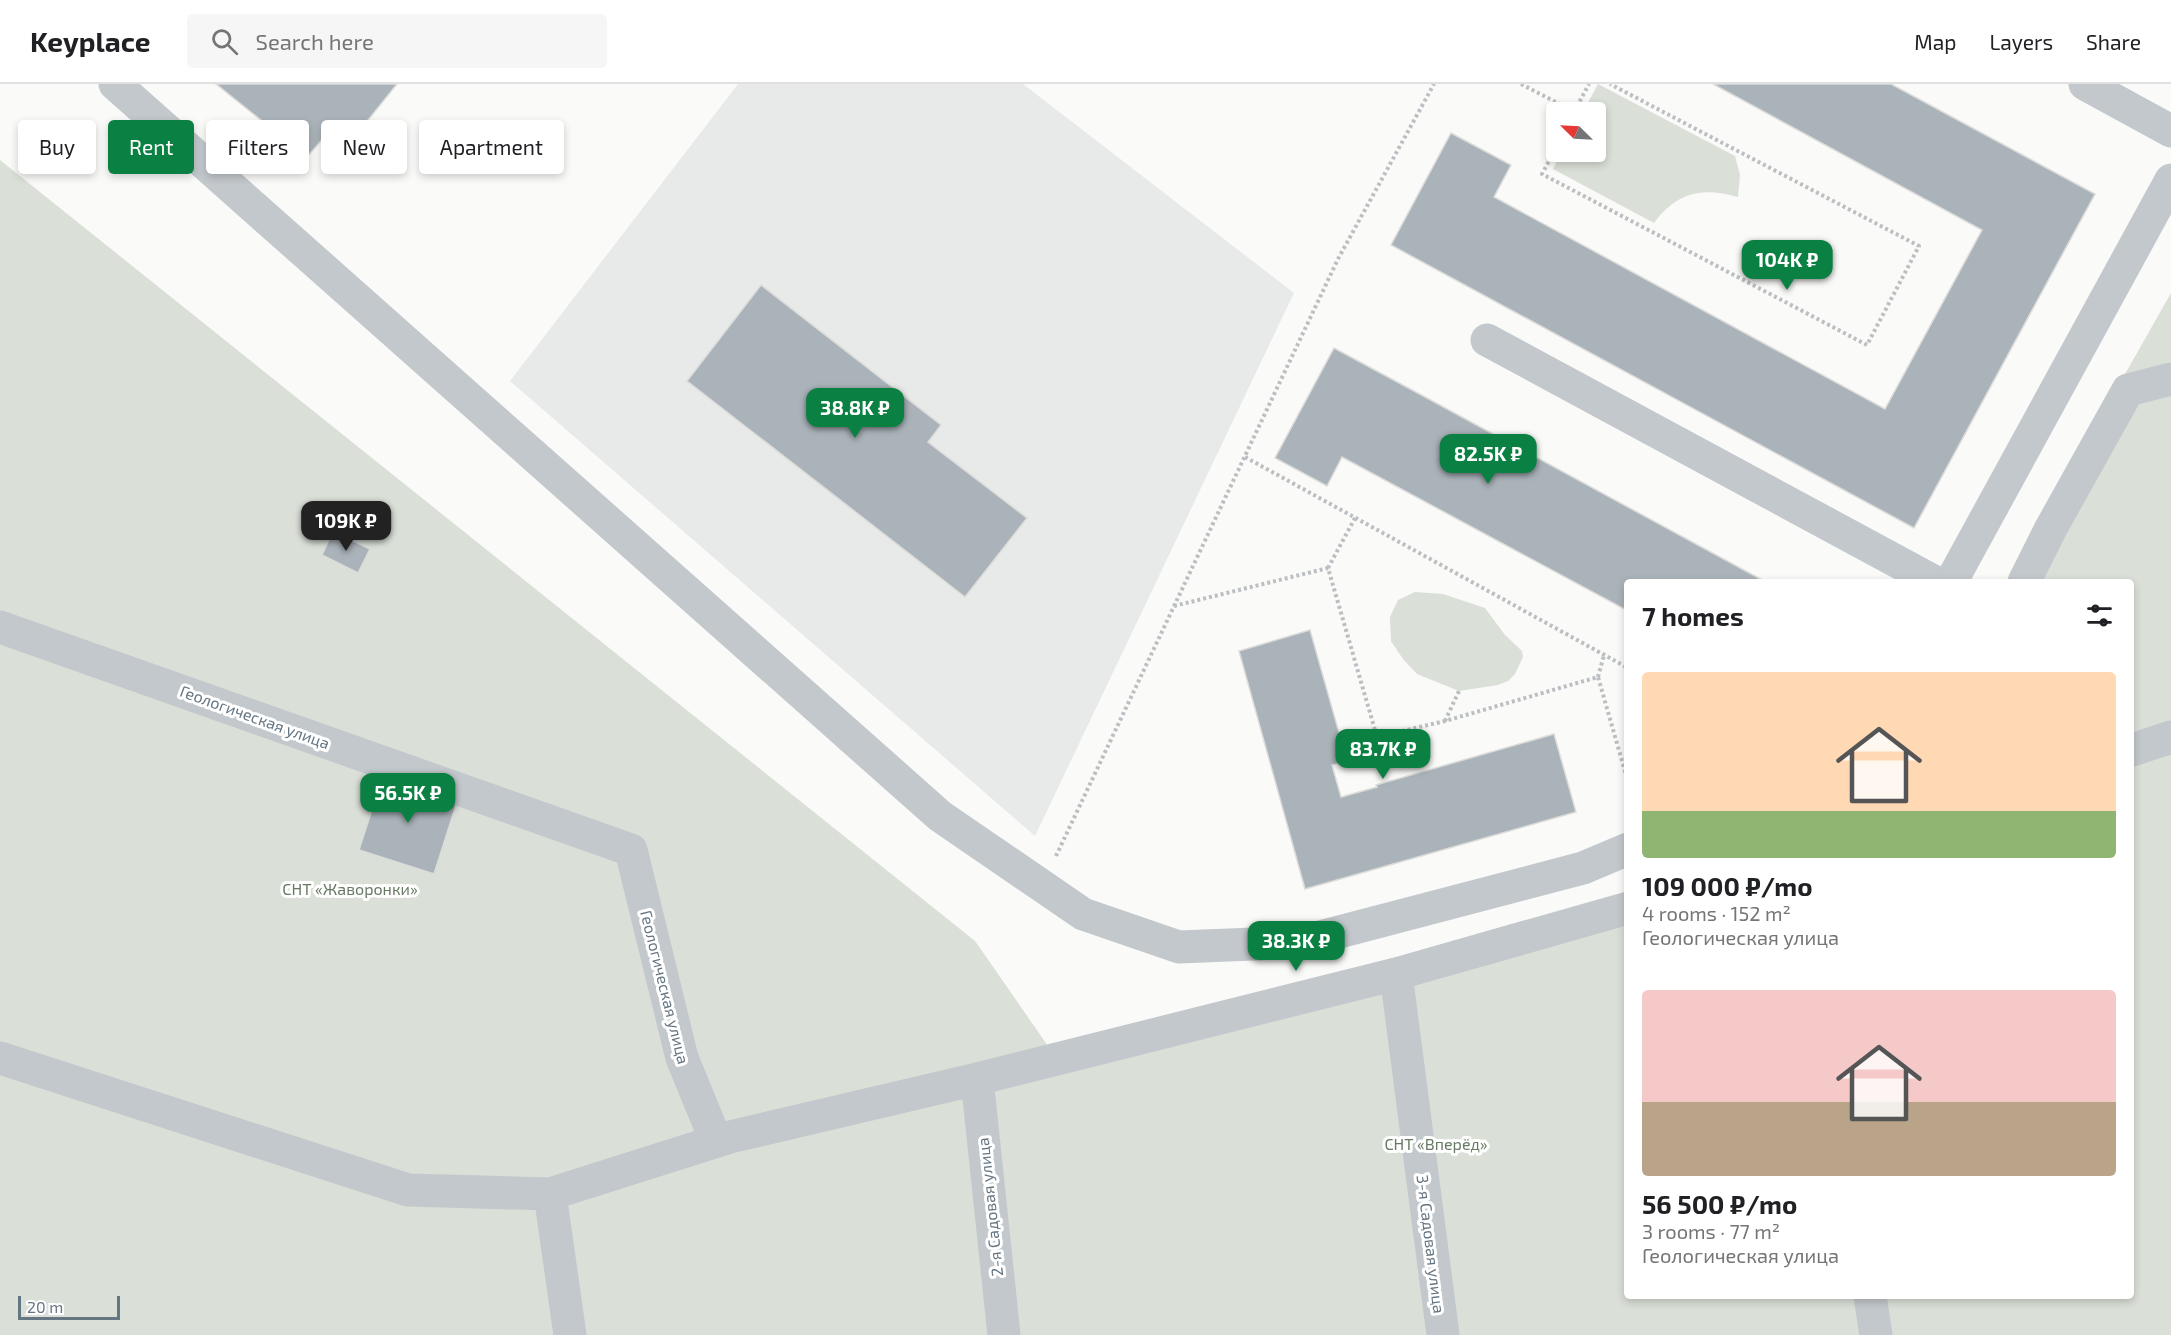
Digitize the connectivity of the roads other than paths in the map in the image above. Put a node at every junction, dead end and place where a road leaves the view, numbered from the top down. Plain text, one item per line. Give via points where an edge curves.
1 (115, 84) edge
2 (2085, 84) edge
3 (2171, 131) edge
4 (2171, 180) edge
5 (1487, 340) dead end
6 (2171, 379) edge
7 (1929, 579) edge
8 (1953, 579) edge
9 (2026, 579) edge
10 (0, 627) edge
11 (2171, 737) edge
12 (2134, 749) edge
13 (1624, 851) edge
14 (1624, 909) edge
15 (1396, 974) junction
16 (0, 1058) edge
17 (977, 1079) junction
18 (716, 1141) junction
19 (550, 1194) junction
20 (1870, 1299) edge
21 (570, 1335) edge
22 (1004, 1335) edge
23 (1443, 1335) edge
24 (1876, 1335) edge

1 - 13 street via 940,816 1083,914 1179,946 1301,942 1583,868
2 - 3 street
4 - 8 street
5 - 7 street
6 - 9 street via 2128,390
10 - 18 street, Геологическая улица via 631,850 682,1058
11 - 12 street
14 - 15 street
15 - 17 street
15 - 23 street, 3-я Садовая улица
16 - 19 street via 408,1190
17 - 18 street
17 - 22 street, 2-я Садовая улица
18 - 19 street
19 - 21 street
20 - 24 street

